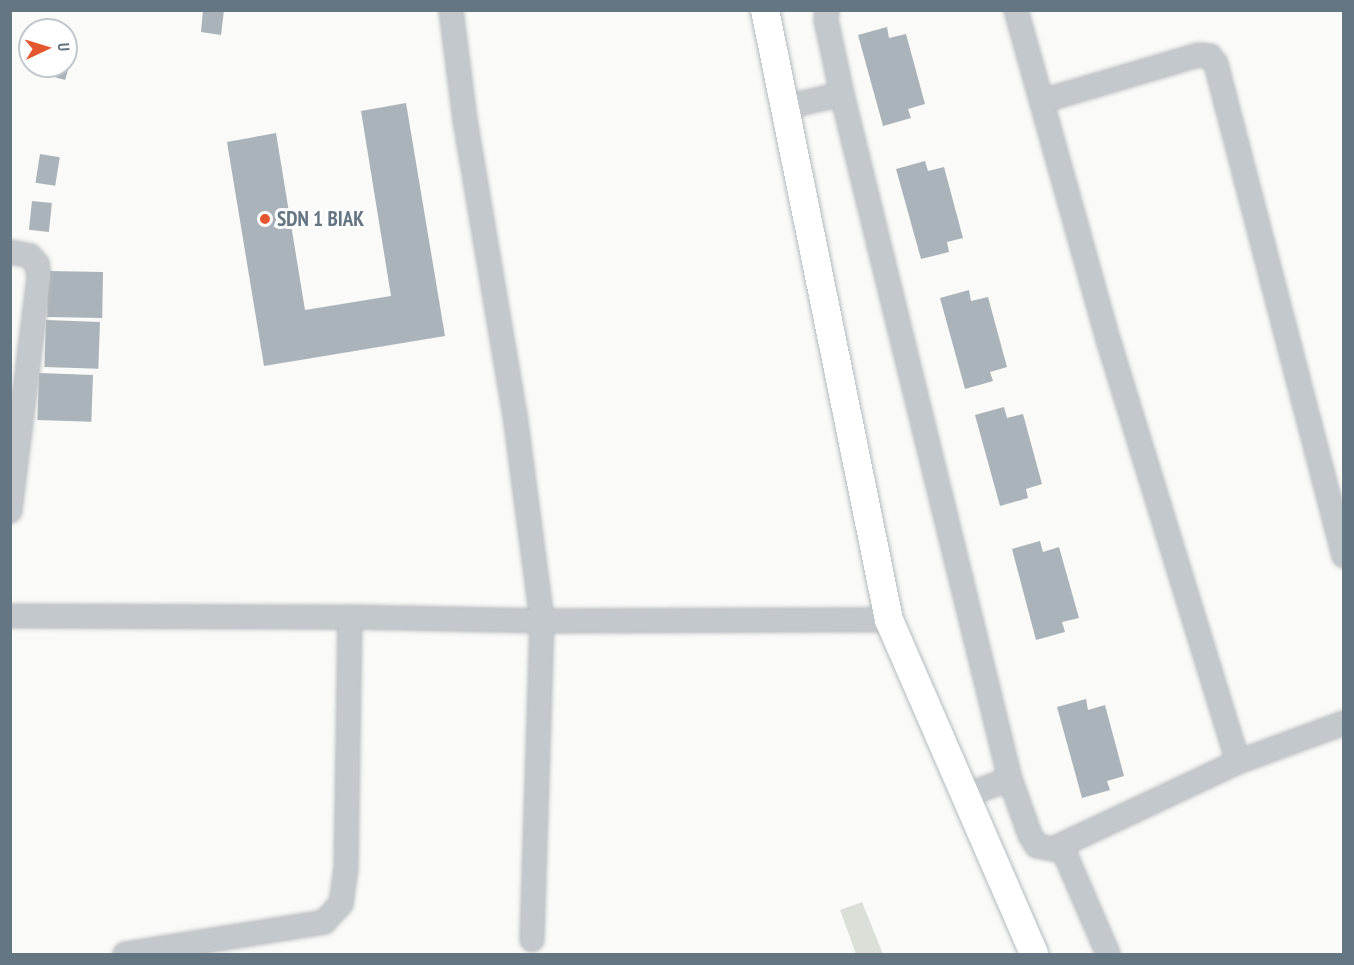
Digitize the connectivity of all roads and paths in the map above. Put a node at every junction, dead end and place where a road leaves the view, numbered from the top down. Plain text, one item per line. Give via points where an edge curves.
1 (451, 10) edge
2 (765, 10) edge
3 (827, 10) edge
4 (1016, 10) edge
5 (842, 94) junction
6 (1042, 101) junction
7 (785, 107) junction
8 (10, 252) edge
9 (10, 511) edge
10 (1344, 556) edge
11 (10, 616) edge
12 (350, 617) junction
13 (889, 620) junction
14 (542, 621) junction
15 (1344, 723) edge
16 (1238, 762) junction
17 (1010, 779) junction
18 (964, 796) junction
19 (1062, 847) junction
20 (532, 940) dead end
21 (125, 954) edge
22 (1034, 954) edge
23 (1108, 954) edge

1 - 14 street via 465,120 515,415
2 - 7 main road
3 - 5 street
4 - 6 street
5 - 7 street
5 - 17 street
6 - 10 street via 1198,55 1210,56 1216,64
6 - 16 street via 1109,343
7 - 13 main road
8 - 9 street via 30,256 37,264 39,277
11 - 12 street
12 - 14 street
12 - 21 street via 346,868 341,904 324,922
13 - 14 street
13 - 18 main road
14 - 20 street
15 - 16 street
16 - 19 street
17 - 18 street
17 - 19 street via 1037,846
18 - 22 main road
19 - 23 street

